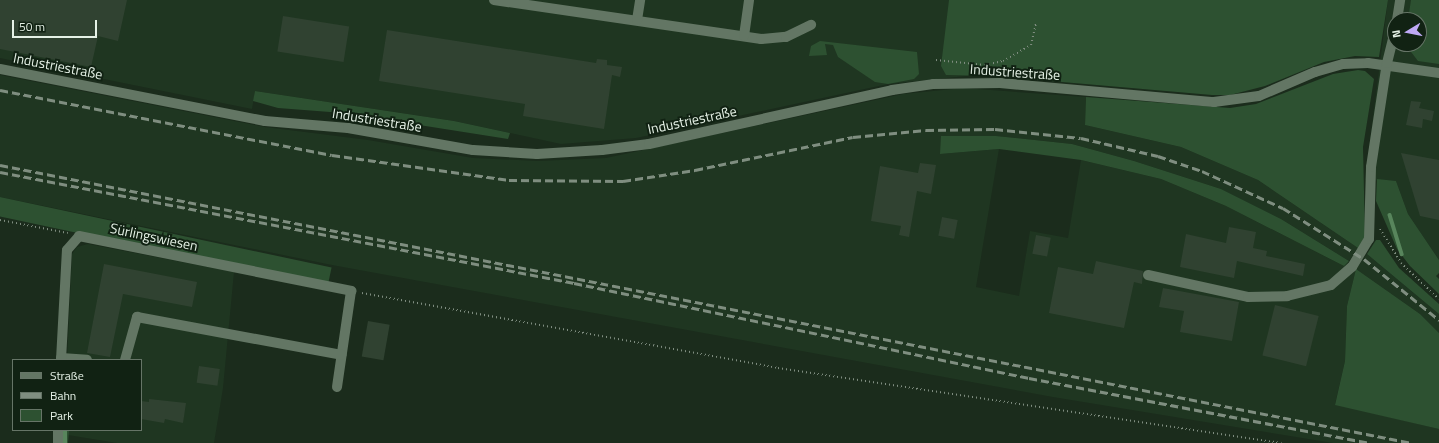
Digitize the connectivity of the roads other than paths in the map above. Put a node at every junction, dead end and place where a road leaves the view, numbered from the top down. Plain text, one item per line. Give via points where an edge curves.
1 (494, 0) edge
2 (640, 0) edge
3 (749, 0) edge
4 (1400, 0) edge
5 (1398, 12) edge
6 (636, 20) junction
7 (811, 25) dead end
8 (744, 36) junction
9 (1390, 52) edge
10 (1387, 65) junction
11 (0, 69) edge
12 (1439, 73) edge
13 (1148, 275) dead end
14 (342, 355) junction
15 (61, 359) edge
16 (125, 359) edge
17 (337, 387) dead end
18 (58, 431) edge
19 (58, 443) edge

1 - 6 street
2 - 6 street
3 - 8 street
4 - 5 street
6 - 8 street
7 - 8 street via 777,38
9 - 10 street
10 - 11 street, Industriestraße via 1343,64 1315,72 1259,96 1224,102 1000,83 933,84 892,90 648,144 537,154 473,150 348,128 265,121
10 - 12 street, Industriestraße
10 - 13 street via 1370,181 1369,239 1352,267 1331,285 1294,295 1248,297
14 - 15 street, Sürlingswiesen via 351,291 79,236 67,250
14 - 16 street via 137,317
14 - 17 street
18 - 19 street

